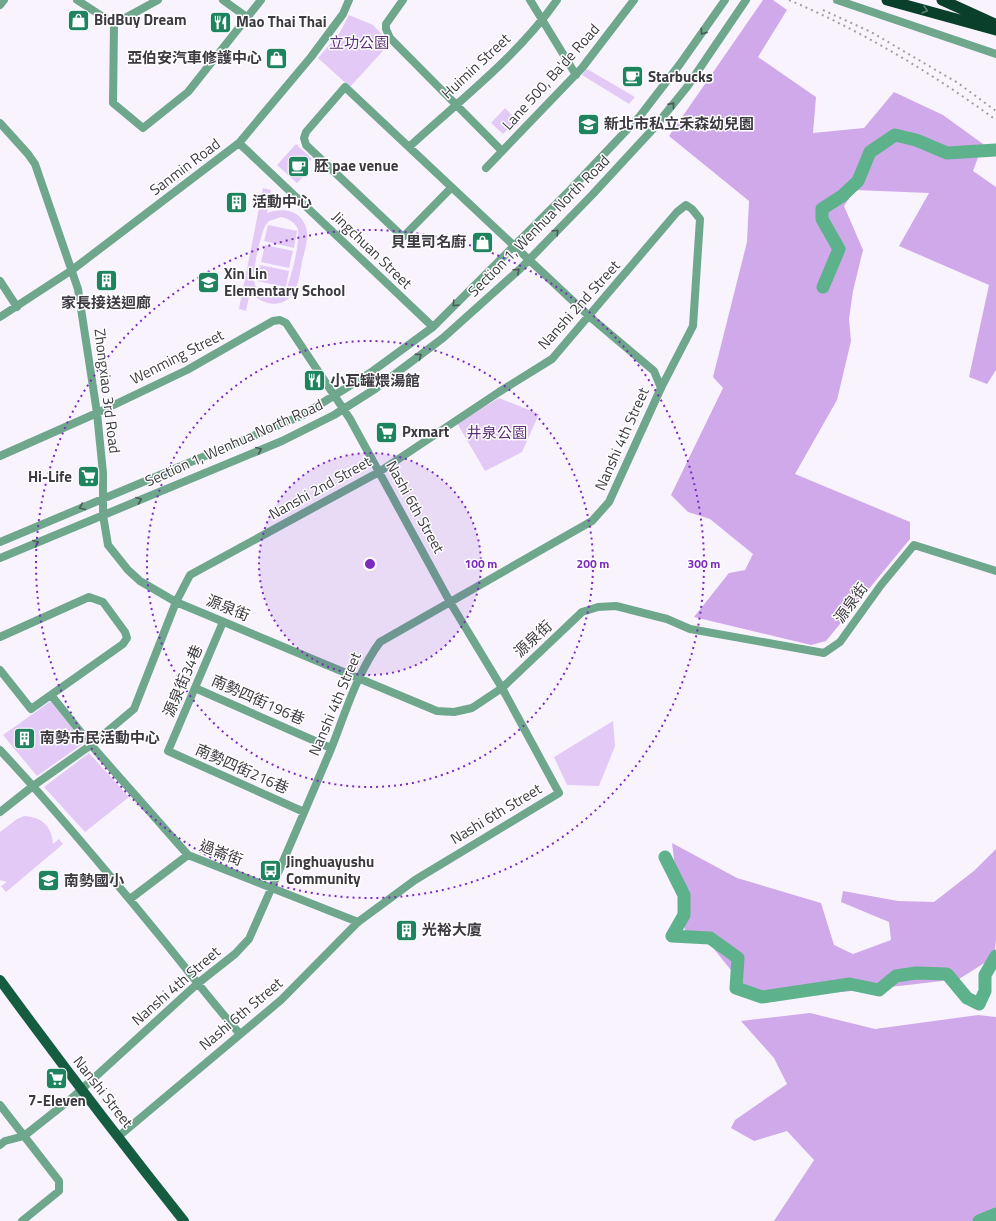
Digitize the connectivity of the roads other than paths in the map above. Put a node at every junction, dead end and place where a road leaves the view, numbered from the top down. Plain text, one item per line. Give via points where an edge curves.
1 (4, 0) edge
2 (77, 0) edge
3 (158, 0) edge
4 (223, 0) edge
5 (261, 0) edge
6 (349, 0) edge
7 (403, 0) edge
8 (530, 0) edge
9 (557, 0) edge
10 (634, 0) edge
11 (725, 0) edge
12 (746, 0) edge
13 (837, 0) edge
14 (887, 0) edge
15 (942, 0) edge
16 (0, 5) edge
17 (248, 18) junction
18 (542, 21) junction
19 (114, 24) junction
20 (996, 24) edge
21 (996, 30) edge
22 (996, 54) edge
23 (576, 75) junction
24 (456, 103) junction
25 (0, 123) edge
26 (239, 143) junction
27 (409, 148) junction
28 (502, 151) junction
29 (486, 168) dead end
30 (451, 188) junction
31 (686, 205) joint
32 (513, 246) junction
33 (528, 260) junction
34 (72, 270) junction
35 (0, 281) edge
36 (17, 307) junction
37 (0, 317) edge
38 (590, 317) junction
39 (433, 327) junction
40 (661, 388) junction
41 (335, 396) junction
42 (344, 409) junction
43 (97, 413) junction
44 (0, 456) edge
45 (379, 472) junction
46 (103, 498) junction
47 (103, 515) junction
48 (0, 542) edge
49 (0, 558) edge
50 (996, 571) edge
51 (176, 602) junction
52 (450, 602) junction
53 (223, 622) junction
54 (0, 637) edge
55 (0, 670) edge
56 (360, 678) junction
57 (195, 688) junction
58 (502, 688) junction
59 (51, 695) junction
60 (91, 745) junction
61 (331, 748) junction
62 (0, 750) edge
63 (168, 750) joint
64 (33, 786) junction
65 (0, 812) edge
66 (304, 812) junction
67 (188, 855) junction
68 (272, 887) junction
69 (130, 899) junction
70 (358, 922) junction
71 (0, 980) edge
72 (197, 984) junction
73 (240, 1034) junction
74 (80, 1090) junction
75 (0, 1105) edge
76 (24, 1136) junction
77 (119, 1136) junction
78 (0, 1145) edge
79 (22, 1221) edge
80 (184, 1221) edge

1 - 16 street
2 - 19 street
3 - 19 street
4 - 17 street
5 - 17 street
6 - 26 street, Sanmin Road via 311,57
7 - 24 street via 386,24 387,33
8 - 18 street
9 - 18 street, Huimin Street
10 - 23 street, Lane 500, Ba'de Road
11 -> 32 street, Section 1, Wenhua North Road via 640,116
33 -> 12 street, Section 1, Wenhua North Road via 653,128 687,87
13 - 22 street
14 -> 21 highway
15 - 20 highway
17 - 19 street via 188,92 143,128 114,103
18 - 23 street
18 - 24 street, Huimin Street via 502,62
23 - 28 street, Lane 500, Ba'de Road
24 - 27 street, Huimin Street
24 - 28 street
25 - 34 street, Zhongxiao 3rd Road via 35,164
26 - 34 street, Sanmin Road
26 - 39 street, Jingchuan Street
27 - 30 street
27 - 30 street via 344,87 308,127 304,138 306,145 403,237
28 - 29 street, Lane 500, Ba'de Road
30 - 32 street
31 - 38 street, Nanshi 2nd Street
31 - 40 street, Nanshi 4th Street via 692,208 700,219 692,326
32 - 33 street
32 -> 39 street, Section 1, Wenhua North Road
33 - 38 street
42 -> 33 street, Section 1, Wenhua North Road via 443,338
34 - 36 street, Sanmin Road
34 - 43 street, Zhongxiao 3rd Road via 89,349
35 - 36 street
36 - 37 street, Sanmin Road
38 - 40 street via 654,371
38 - 45 street, Nanshi 2nd Street via 552,359
39 - 41 street, Section 1, Wenhua North Road
40 - 52 street, Nanshi 4th Street via 610,502 592,521
41 - 42 street, Nashi 6th Street
41 - 43 street, Wenming Street via 291,328 280,320 273,321 187,370
41 - 46 street, Section 1, Wenhua North Road via 288,422
42 - 45 street, Nashi 6th Street
47 -> 42 street, Section 1, Wenhua North Road via 282,441
43 - 44 street, Wenming Street
43 - 46 street, Zhongxiao 3rd Road
45 - 51 street, Nanshi 2nd Street via 190,575
45 - 52 street, Nashi 6th Street
46 - 47 street, Zhongxiao 3rd Road
46 -> 48 street, Section 1, Wenhua North Road
49 -> 47 street, Section 1, Wenhua North Road
47 - 51 street, 源泉街 via 108,545 117,558 140,581
50 - 58 street, 源泉街 via 914,545 840,642 824,653 690,629 667,619 616,606 598,607 582,612
51 - 53 street, 源泉街
51 - 60 street, Nanshi 2nd Street via 134,709
52 - 56 street, Nanshi 4th Street via 380,642
52 - 58 street, Nashi 6th Street
53 - 56 street, 源泉街
53 - 57 street, 源泉街34巷
54 - 59 street via 89,597 103,602 127,638 123,644
55 - 59 street via 31,709
56 - 58 street, 源泉街 via 437,711 454,712 472,708
56 - 61 street, Nanshi 4th Street
57 - 61 street, 南勢四街196巷
57 - 63 street, 源泉街34巷
58 - 70 street, Nashi 6th Street via 559,793 415,880
59 - 60 street, 過崙街
60 - 64 street, Nanshi 2nd Street
60 - 67 street, 過崙街
61 - 66 street, Nanshi 4th Street
62 - 64 street
63 - 66 street, 南勢四街216巷
64 - 65 street, Nanshi 2nd Street
64 - 69 street
66 - 68 street, Nanshi 4th Street
67 - 68 street, 過崙街
67 - 69 street
68 - 70 street, 過崙街
68 - 72 street, Nanshi 4th Street via 249,938 235,954
69 - 72 street
70 - 73 street, Nashi 6th Street via 281,1000
71 - 74 main road, Nanshi Street
72 - 73 street
72 - 74 street, Nanshi 4th Street
73 - 77 street, Nashi 6th Street
74 - 76 street, Nanshi 4th Street
74 - 77 main road, Nanshi Street
75 - 76 street
76 - 78 street
76 - 79 street via 59,1181 60,1187 56,1195
77 - 80 main road, Nanshi Street

